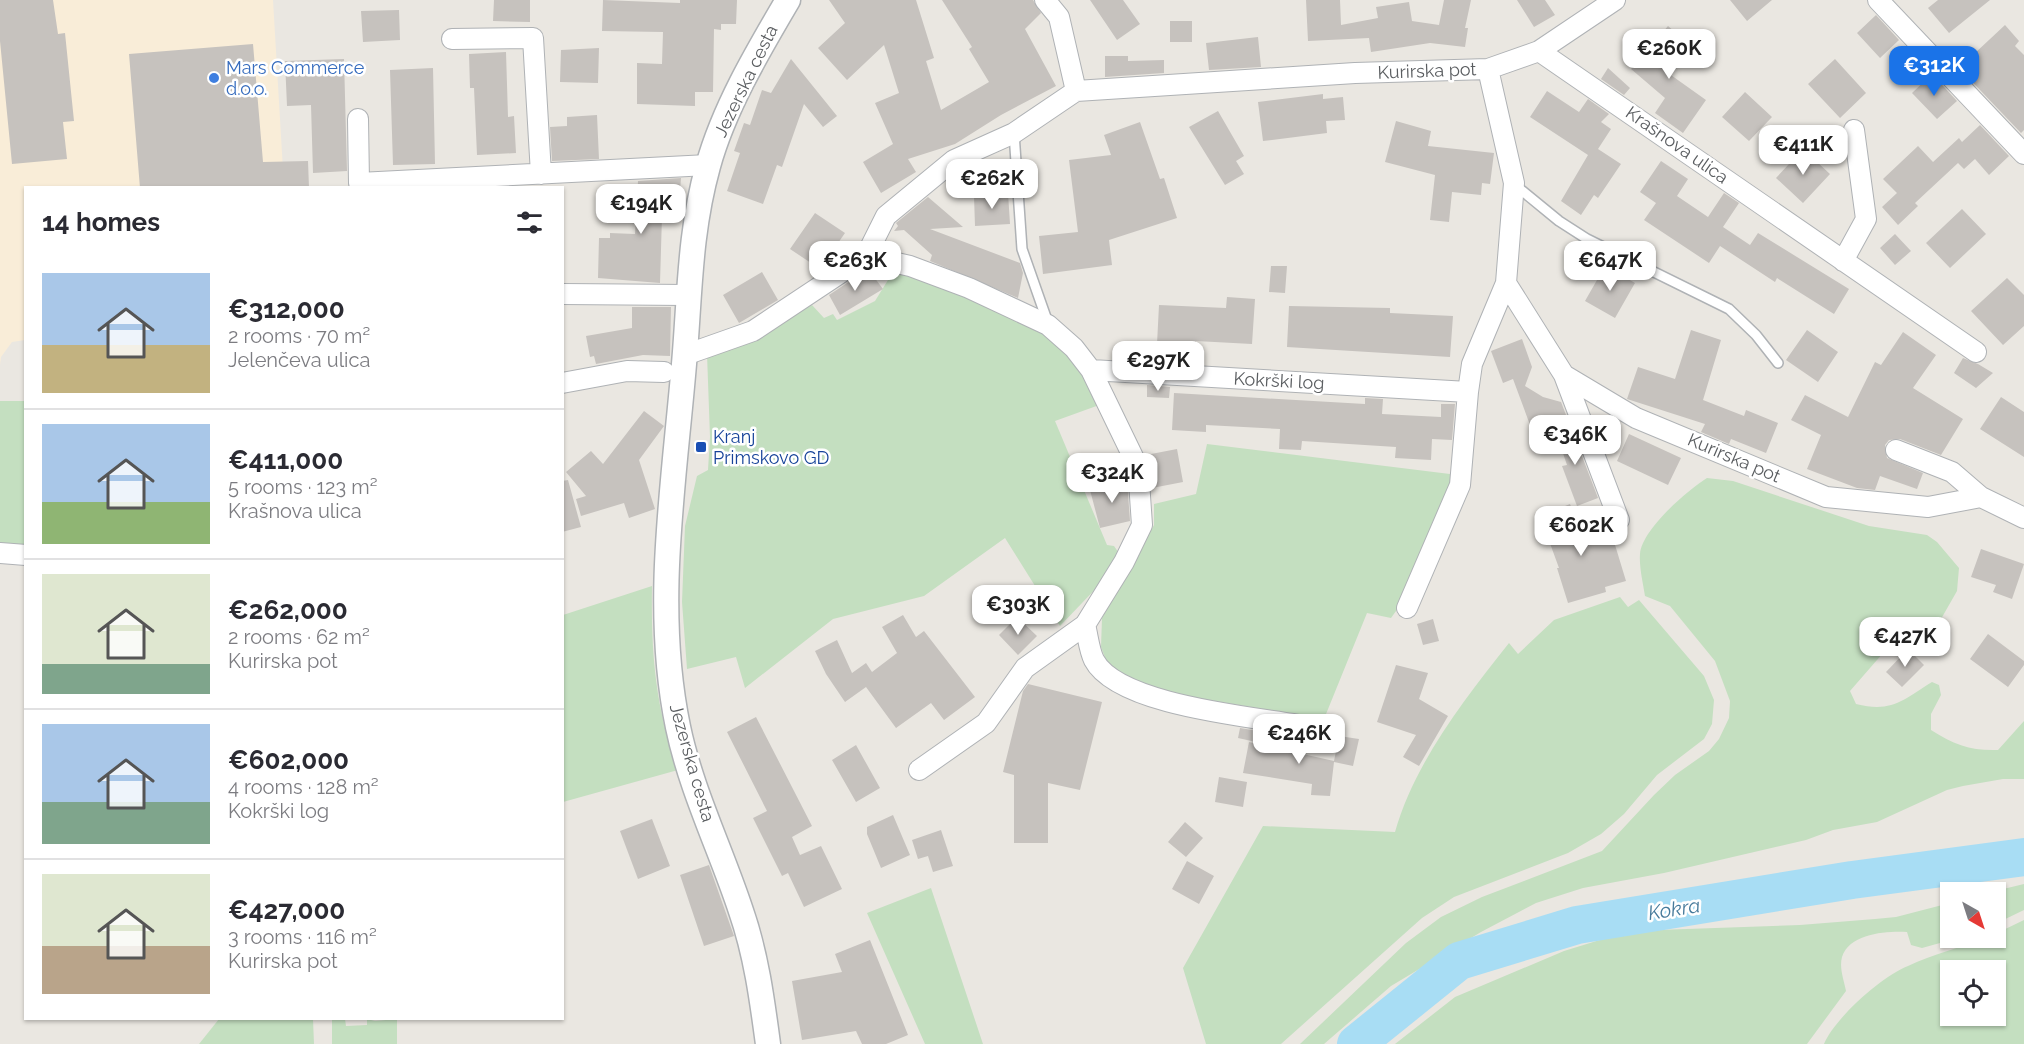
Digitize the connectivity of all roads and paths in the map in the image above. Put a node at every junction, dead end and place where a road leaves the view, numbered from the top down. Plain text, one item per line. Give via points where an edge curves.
1 (788, 0) edge
2 (1045, 0) edge
3 (1615, 0) edge
4 (1878, 0) edge
5 (452, 39) dead end
6 (1539, 51) junction
7 (1488, 69) junction
8 (1076, 91) junction
9 (358, 119) dead end
10 (1854, 130) dead end
11 (1014, 133) junction
12 (2024, 154) edge
13 (708, 165) junction
14 (541, 174) junction
15 (1514, 183) junction
16 (866, 256) junction
17 (1843, 261) junction
18 (1506, 283) junction
19 (564, 294) edge
20 (687, 295) junction
21 (1048, 325) junction
22 (1976, 352) dead end
23 (685, 355) junction
24 (1778, 363) dead end
25 (1091, 370) junction
26 (664, 372) dead end
27 (1564, 375) junction
28 (564, 382) edge
29 (1468, 392) junction
30 (1896, 450) dead end
31 (1981, 497) junction
32 (2024, 519) edge
33 (1619, 520) dead end
34 (0, 553) edge
35 (24, 555) edge
36 (1407, 608) dead end
37 (1085, 625) junction
38 (1305, 726) dead end
39 (920, 770) dead end
40 (768, 1044) edge

1 - 13 street, Jezerska cesta via 739,90
2 - 8 street via 1059,17
3 - 6 street
4 - 12 street
5 - 14 street via 533,38
6 - 7 street
6 - 17 street, Krašnova ulica
7 - 8 street, Kurirska pot via 1355,73
7 - 15 street, Kurirska pot
8 - 11 street
9 - 14 street via 359,183
10 - 17 street via 1866,219
11 - 16 street via 954,160 886,216
11 - 21 lane via 1022,249
13 - 14 street
13 - 20 street, Jezerska cesta via 690,255
15 - 18 street, Kurirska pot
15 - 24 lane via 1587,239 1728,309
16 - 21 street via 910,266 969,288
16 - 23 street via 753,332
17 - 22 street, Krašnova ulica
18 - 27 street, Kurirska pot
18 - 29 street via 1472,364
19 - 20 street
20 - 23 street, Jezerska cesta
21 - 25 street
23 - 40 street, Jezerska cesta via 665,607 669,673 678,729 756,965
25 - 29 street, Kokrški log
25 - 37 street via 1138,467 1142,525
26 - 28 street via 627,371
27 - 31 street, Kurirska pot via 1636,418 1826,496 1928,507
27 - 33 street
29 - 36 street via 1460,485
30 - 31 street via 1952,472
31 - 32 street
34 - 35 street
37 - 38 street via 1094,661 1121,686 1160,701
37 - 39 street via 1025,669 986,723

